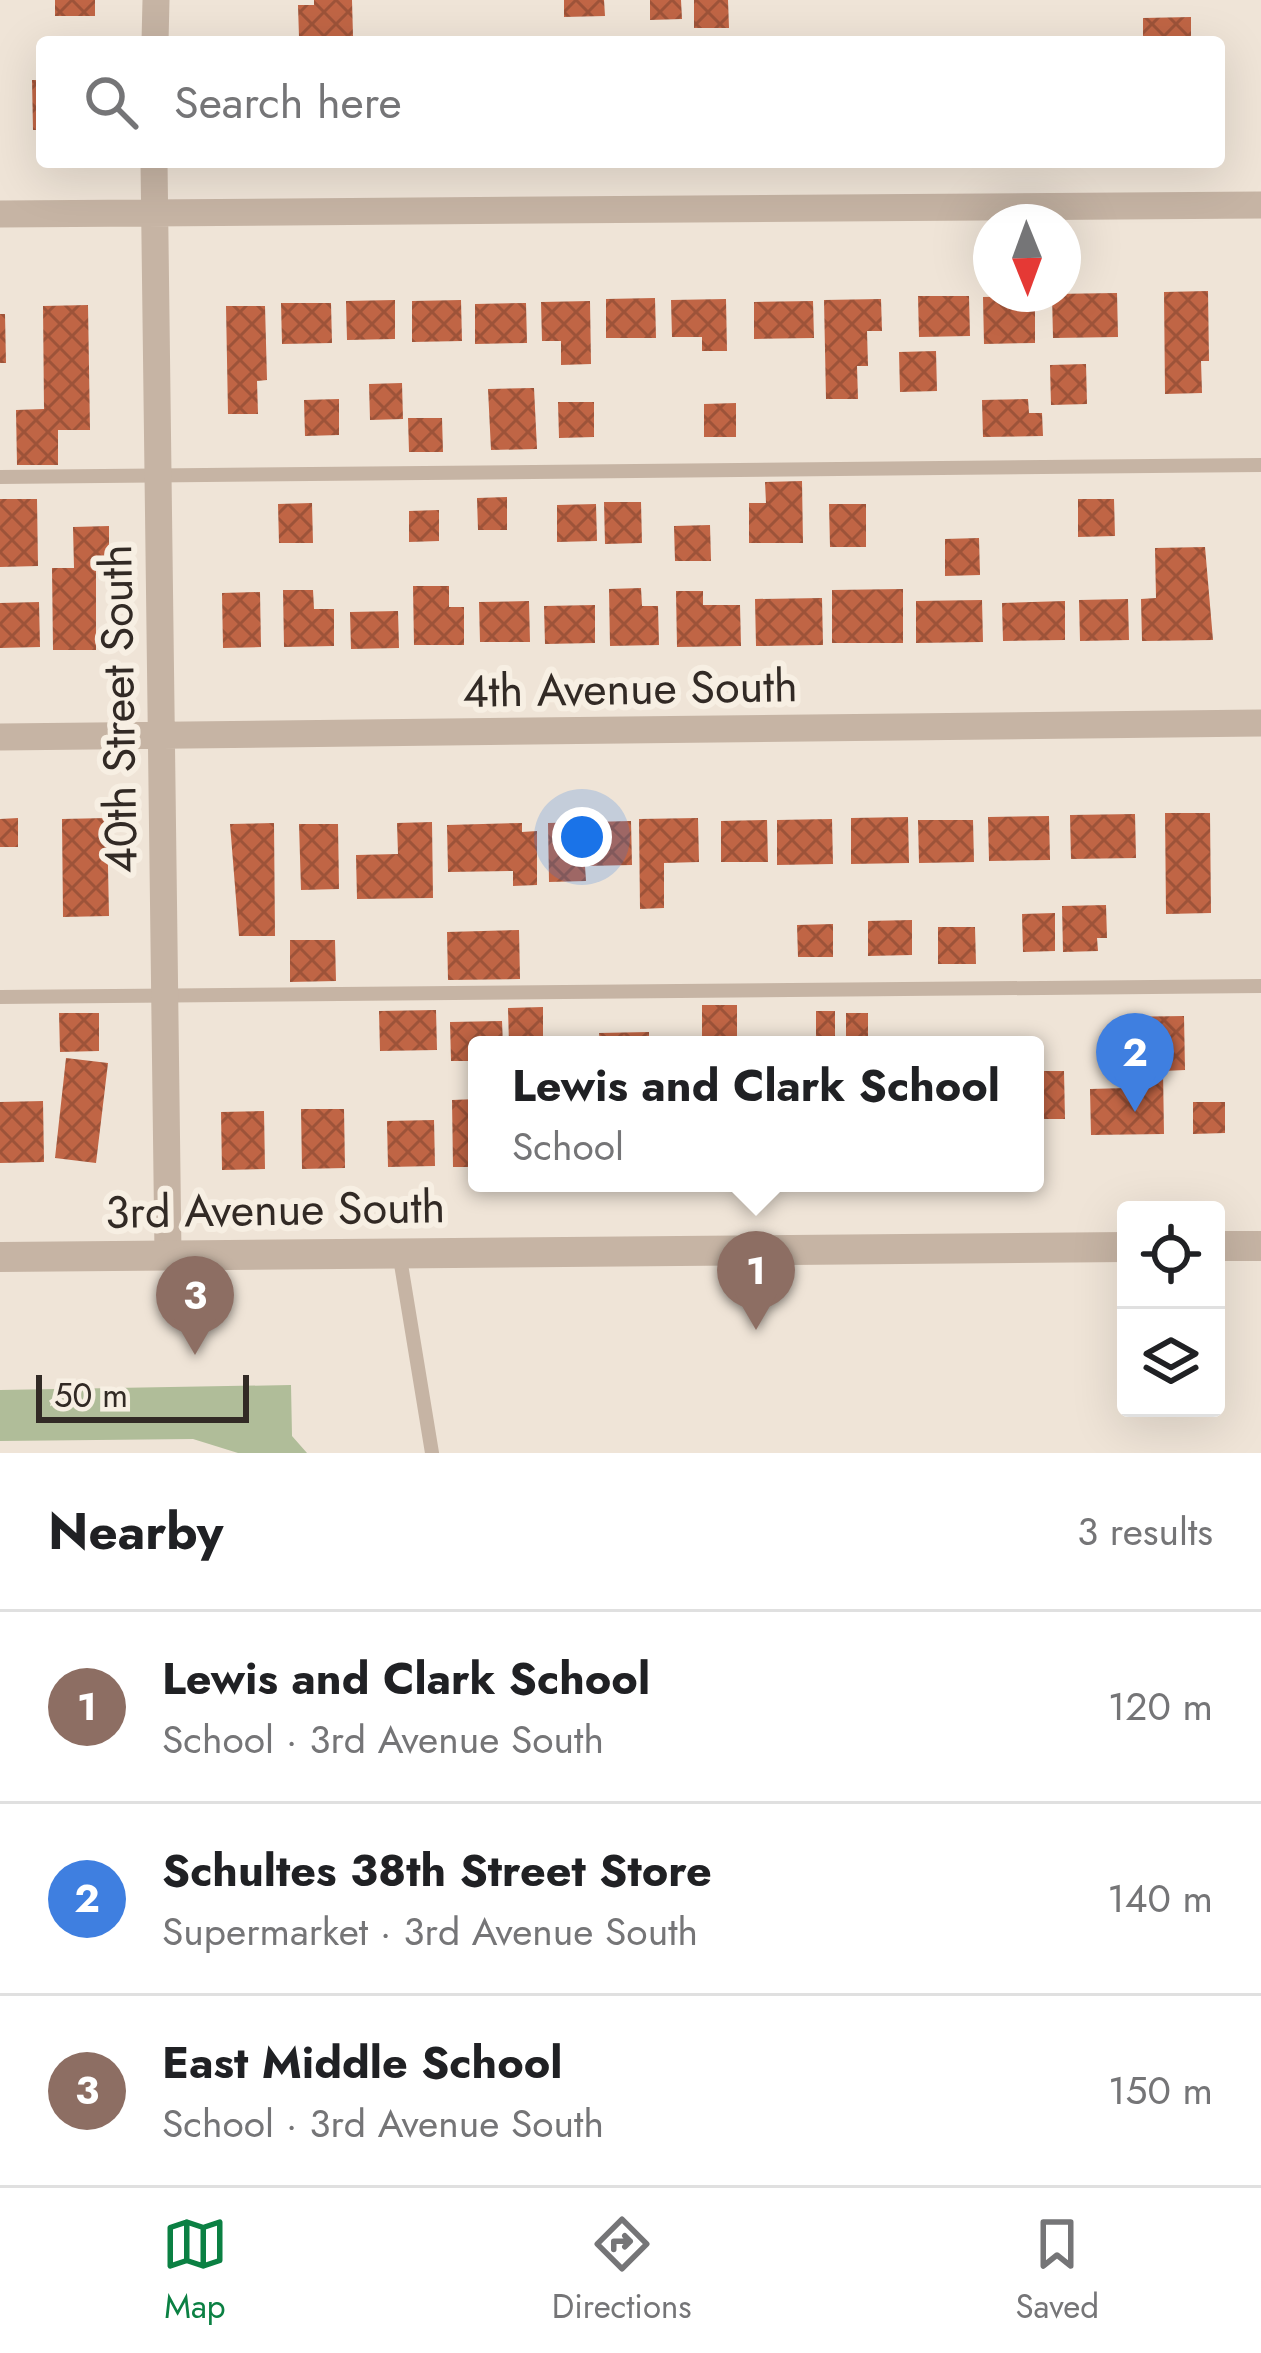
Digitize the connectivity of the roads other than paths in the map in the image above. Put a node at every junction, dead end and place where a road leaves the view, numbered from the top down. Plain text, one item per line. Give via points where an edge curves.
1 (156, 0) edge
2 (155, 36) edge
3 (154, 168) edge
4 (1261, 205) edge
5 (153, 213) junction
6 (0, 214) edge
7 (1261, 465) edge
8 (157, 476) junction
9 (0, 477) edge
10 (1261, 723) edge
11 (160, 736) junction
12 (0, 737) edge
13 (1261, 986) edge
14 (164, 995) junction
15 (0, 997) edge
16 (1225, 1246) edge
17 (1261, 1246) edge
18 (1117, 1247) edge
19 (399, 1252) junction
20 (168, 1254) junction
21 (0, 1257) edge
22 (432, 1453) edge

1 - 2 street
3 - 5 street, 40th Street South
4 - 5 street
5 - 6 street
5 - 8 street, 40th Street South
7 - 8 lane
8 - 9 lane
8 - 11 street, 40th Street South
10 - 11 street, 4th Avenue South
11 - 12 street, 4th Avenue South
11 - 14 street, 40th Street South
13 - 14 lane
14 - 15 lane
14 - 20 street, 40th Street South
16 - 17 street
18 - 19 street, 3rd Avenue South
19 - 20 street, 3rd Avenue South
19 - 22 lane
20 - 21 street, 3rd Avenue South

